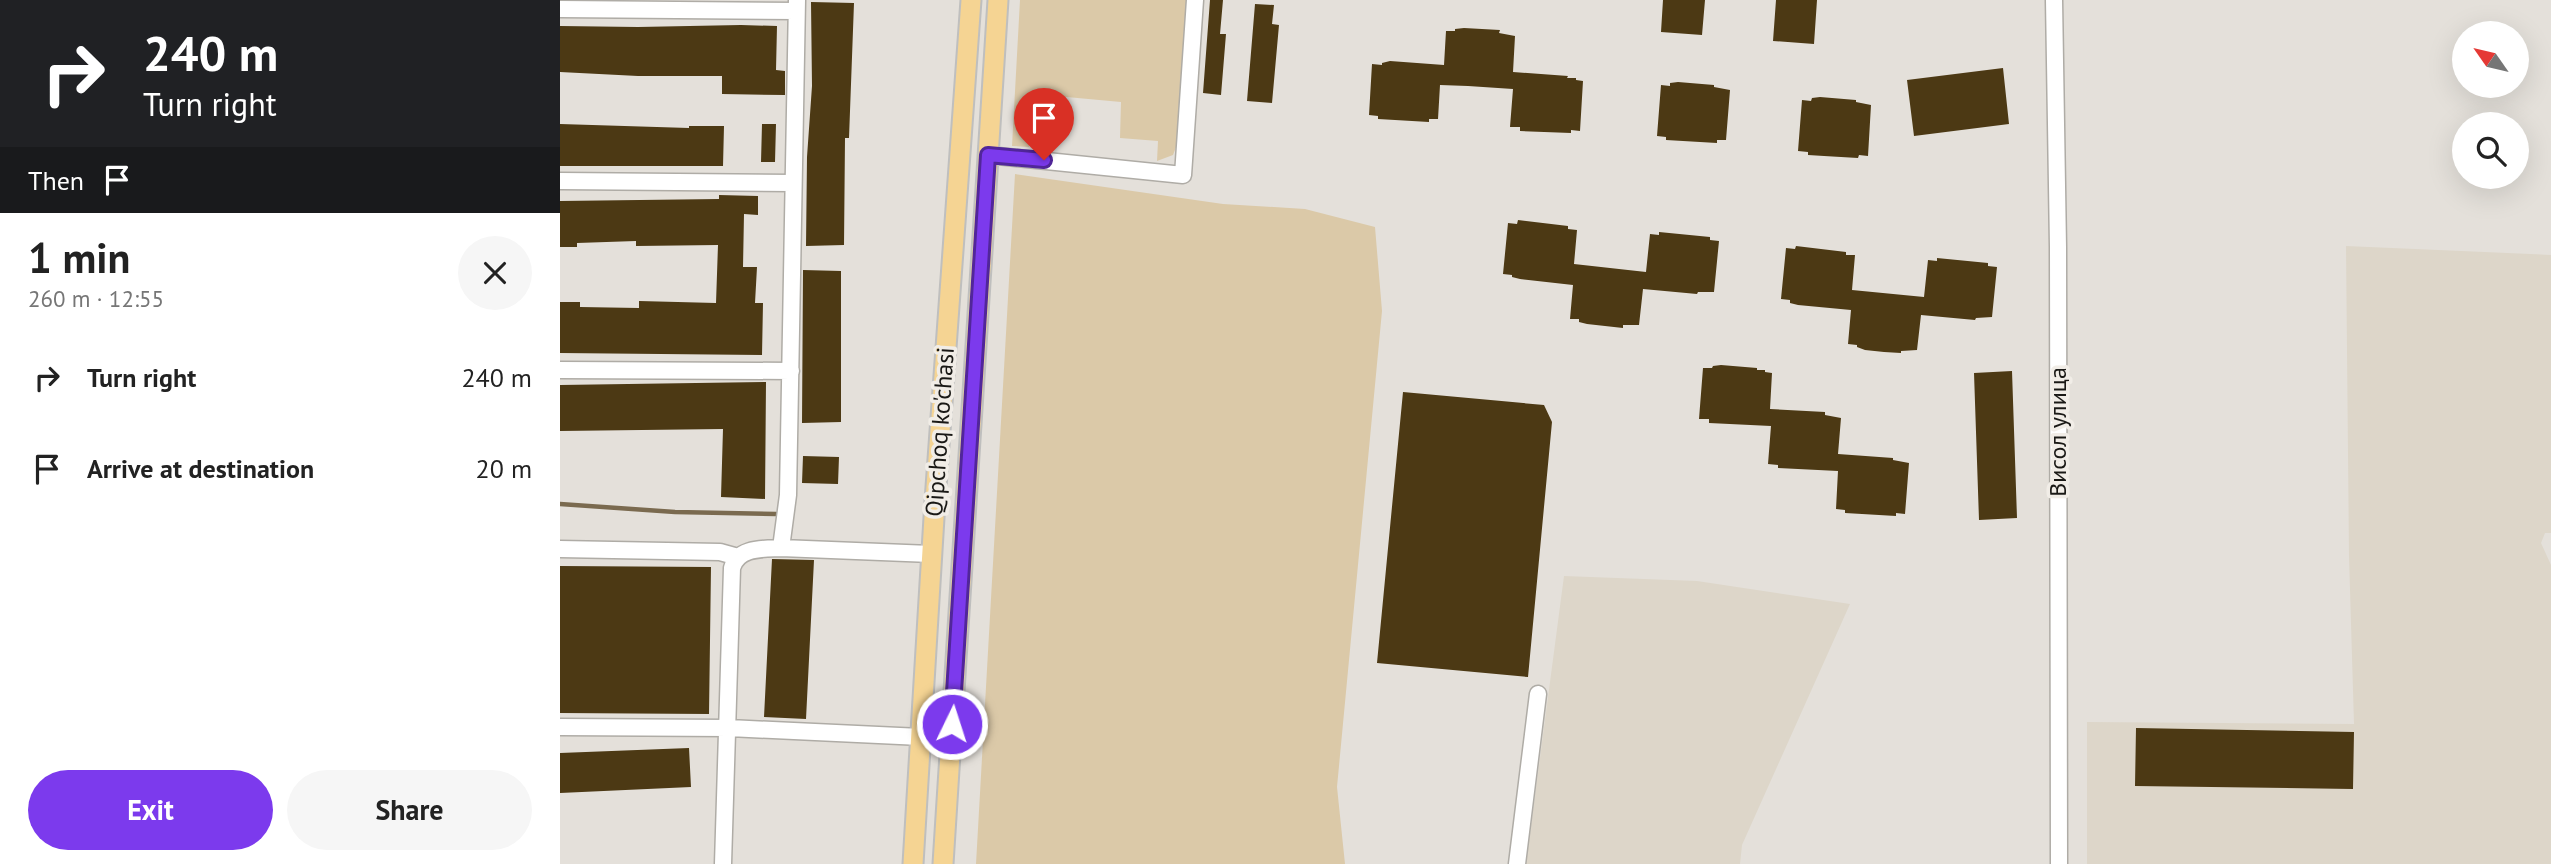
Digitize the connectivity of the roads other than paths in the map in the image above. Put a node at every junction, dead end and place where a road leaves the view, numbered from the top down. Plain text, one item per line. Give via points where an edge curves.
1 (971, 0) edge
2 (998, 0) edge
3 (1195, 0) edge
4 (2054, 0) edge
5 (797, 6) edge
6 (560, 9) edge
7 (988, 155) junction
8 (560, 181) edge
9 (793, 183) junction
10 (560, 370) edge
11 (791, 371) junction
12 (935, 501) junction
13 (966, 501) junction
14 (781, 548) junction
15 (560, 549) edge
16 (932, 554) junction
17 (738, 557) junction
18 (1538, 694) dead end
19 (560, 727) edge
20 (729, 728) junction
21 (921, 737) junction
22 (723, 864) edge
23 (913, 864) edge
24 (943, 864) edge
25 (1517, 864) edge
26 (2059, 864) edge

1 - 12 main road, Qipchoq ko'chasi
2 - 7 main road, Qipchoq ko'chasi
3 - 7 street via 1183,175
4 - 26 street, Висол улица
5 - 6 street
5 - 9 street
7 - 13 main road, Qipchoq ko'chasi
8 - 9 street
9 - 11 street
10 - 11 street
11 - 14 street
12 - 13 main road via 950,513
12 - 16 main road, Qipchoq ko'chasi
13 - 24 main road, Qipchoq ko'chasi
14 - 16 street
14 - 17 street via 749,551
15 - 17 street via 720,552
16 - 21 main road, Qipchoq ko'chasi
17 - 20 street via 732,568
18 - 25 street
19 - 20 street
20 - 21 street
20 - 22 street
21 - 23 main road, Qipchoq ko'chasi

